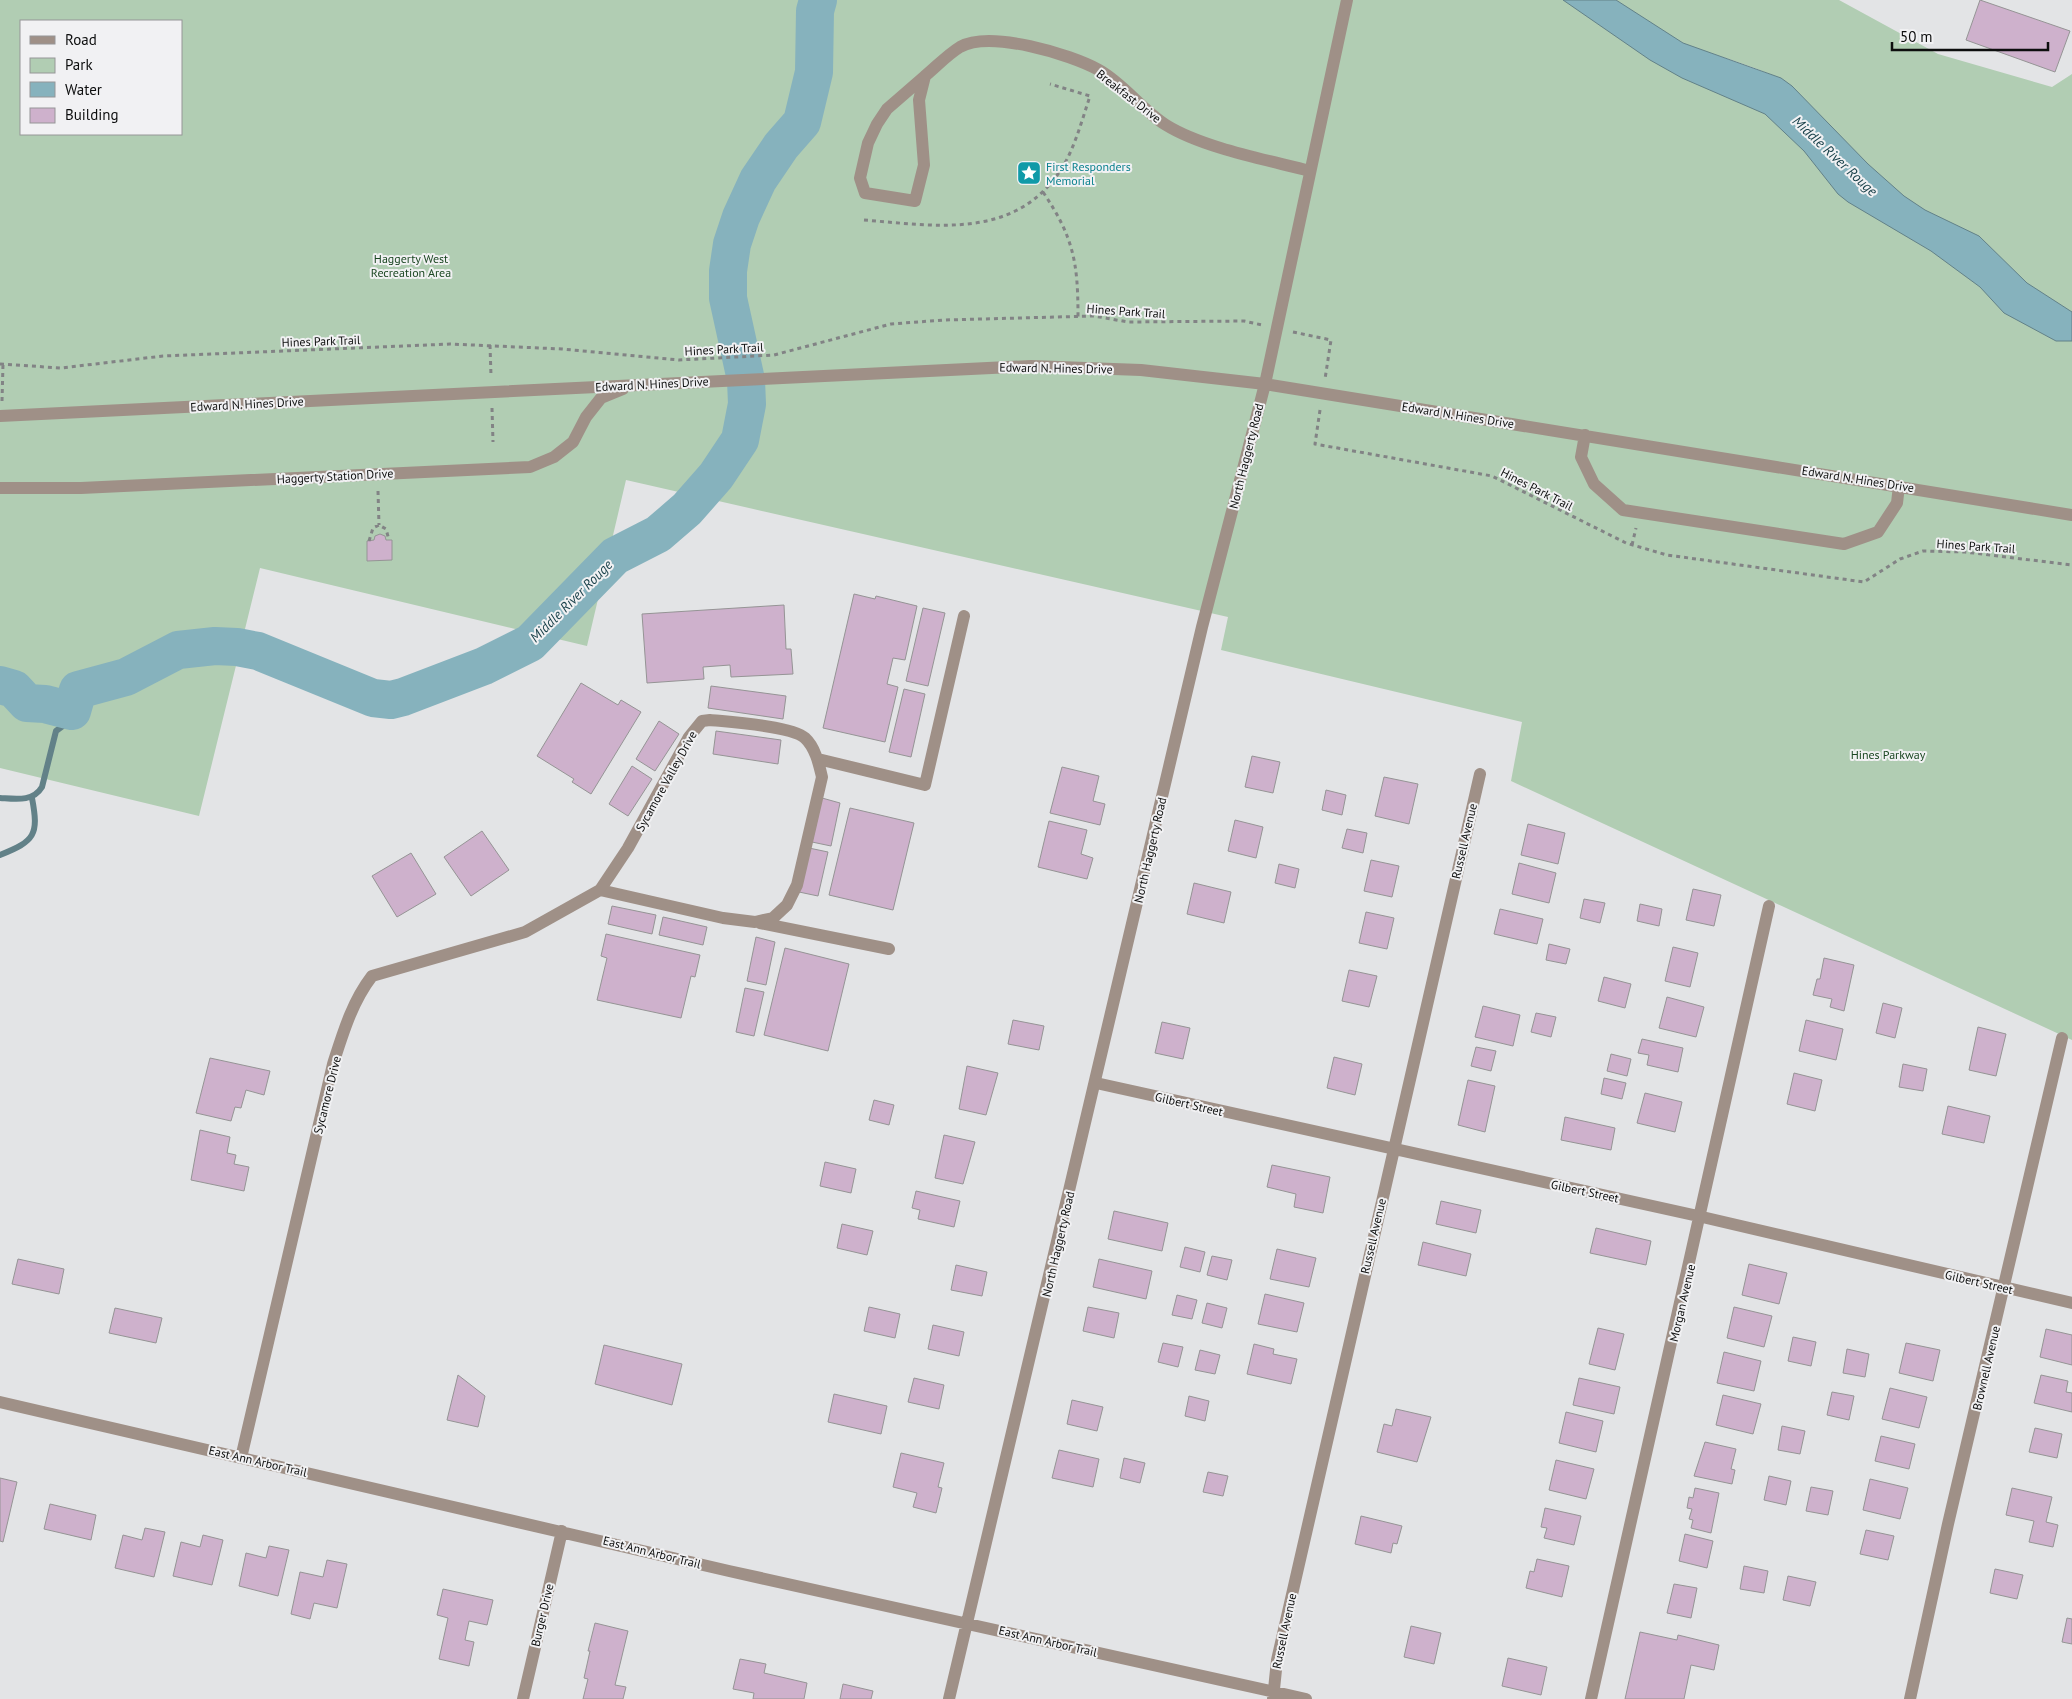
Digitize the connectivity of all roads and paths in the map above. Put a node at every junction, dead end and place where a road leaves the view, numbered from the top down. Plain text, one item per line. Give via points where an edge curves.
1 (1347, 0) edge
2 (925, 76) junction
3 (1050, 84) dead end
4 (1310, 171) junction
5 (1043, 192) junction
6 (864, 220) dead end
7 (1078, 317) junction
8 (1277, 328) junction
9 (0, 364) edge
10 (1265, 384) junction
11 (635, 385) junction
12 (1322, 393) junction
13 (0, 416) edge
14 (1585, 435) junction
15 (1900, 486) junction
16 (0, 488) edge
17 (378, 491) dead end
18 (2072, 515) edge
19 (379, 525) junction
20 (389, 540) dead end
21 (370, 541) dead end
22 (2072, 565) edge
23 (964, 616) dead end
24 (818, 759) junction
25 (1480, 774) dead end
26 (600, 890) junction
27 (1770, 906) dead end
28 (755, 922) junction
29 (889, 949) dead end
30 (2062, 1038) dead end
31 (1096, 1083) junction
32 (1393, 1149) junction
33 (1698, 1216) junction
34 (2005, 1288) junction
35 (2072, 1303) edge
36 (0, 1402) edge
37 (242, 1458) junction
38 (562, 1531) junction
39 (968, 1623) junction
40 (1273, 1695) edge
41 (523, 1699) edge
42 (949, 1699) edge
43 (1306, 1699) edge
44 (1591, 1699) edge
45 (1910, 1699) edge

1 - 4 street, North Haggerty Road
2 - 2 street, Breakfast Drive via 887,109 877,124 868,143 860,178 865,194 915,201 924,164 919,100
2 - 4 street, Breakfast Drive via 961,46 1010,42 1033,46 1099,70 1166,126 1213,146
3 - 5 path via 1090,96 1063,166
4 - 8 street, North Haggerty Road
5 - 6 path via 1024,207 990,221 949,226
5 - 7 path via 1062,220 1072,247 1078,283
7 - 8 path, Hines Park Trail via 1094,316 1128,322 1244,321
7 - 9 path, Hines Park Trail via 891,324 774,355 678,360 562,348 450,344 163,356 61,368
8 - 10 street, North Haggerty Road
8 - 12 path, Hines Park Trail via 1331,340
10 - 11 street, Edward N. Hines Drive via 1141,370 1031,366
10 - 12 street, Edward N. Hines Drive
10 - 31 street, North Haggerty Road via 1202,627
11 - 13 street, Edward N. Hines Drive
11 - 16 street, Haggerty Station Drive via 601,398 586,416 574,442 554,457 530,467 81,488
12 - 14 street, Edward N. Hines Drive
12 - 22 path, Hines Park Trail via 1315,444 1492,476 1626,543 1666,555 1864,582 1900,559 1923,551 1965,552
14 - 15 street, Edward N. Hines Drive
14 - 15 street via 1581,457 1594,484 1623,510 1844,544 1878,532 1897,503
15 - 18 street, Edward N. Hines Drive
17 - 19 path
19 - 20 path via 386,528
19 - 21 path via 373,528
23 - 24 street via 925,785
24 - 26 street, Sycamore Valley Drive via 805,738 791,731 702,721 689,737 628,848
24 - 28 street, Sycamore Valley Drive via 822,777 797,885 787,905 773,918
25 - 32 street, Russell Avenue
26 - 28 street, Sycamore Valley Drive via 723,918
26 - 37 street, Sycamore Drive via 525,932 372,976 360,991 333,1064
27 - 33 street, Morgan Avenue
28 - 29 street
30 - 34 street, Brownell Avenue
31 - 32 street, Gilbert Street
31 - 39 street, North Haggerty Road
32 - 33 street, Gilbert Street
32 - 40 street, Russell Avenue via 1277,1660
33 - 34 street, Gilbert Street
33 - 44 street, Morgan Avenue via 1696,1239
34 - 35 street, Gilbert Street
34 - 45 street, Brownell Avenue
36 - 37 street, East Ann Arbor Trail
37 - 38 street, East Ann Arbor Trail
38 - 39 street, East Ann Arbor Trail
38 - 41 street, Burger Drive
39 - 40 street, East Ann Arbor Trail
39 - 42 street, North Haggerty Road
40 - 43 street, East Ann Arbor Trail

